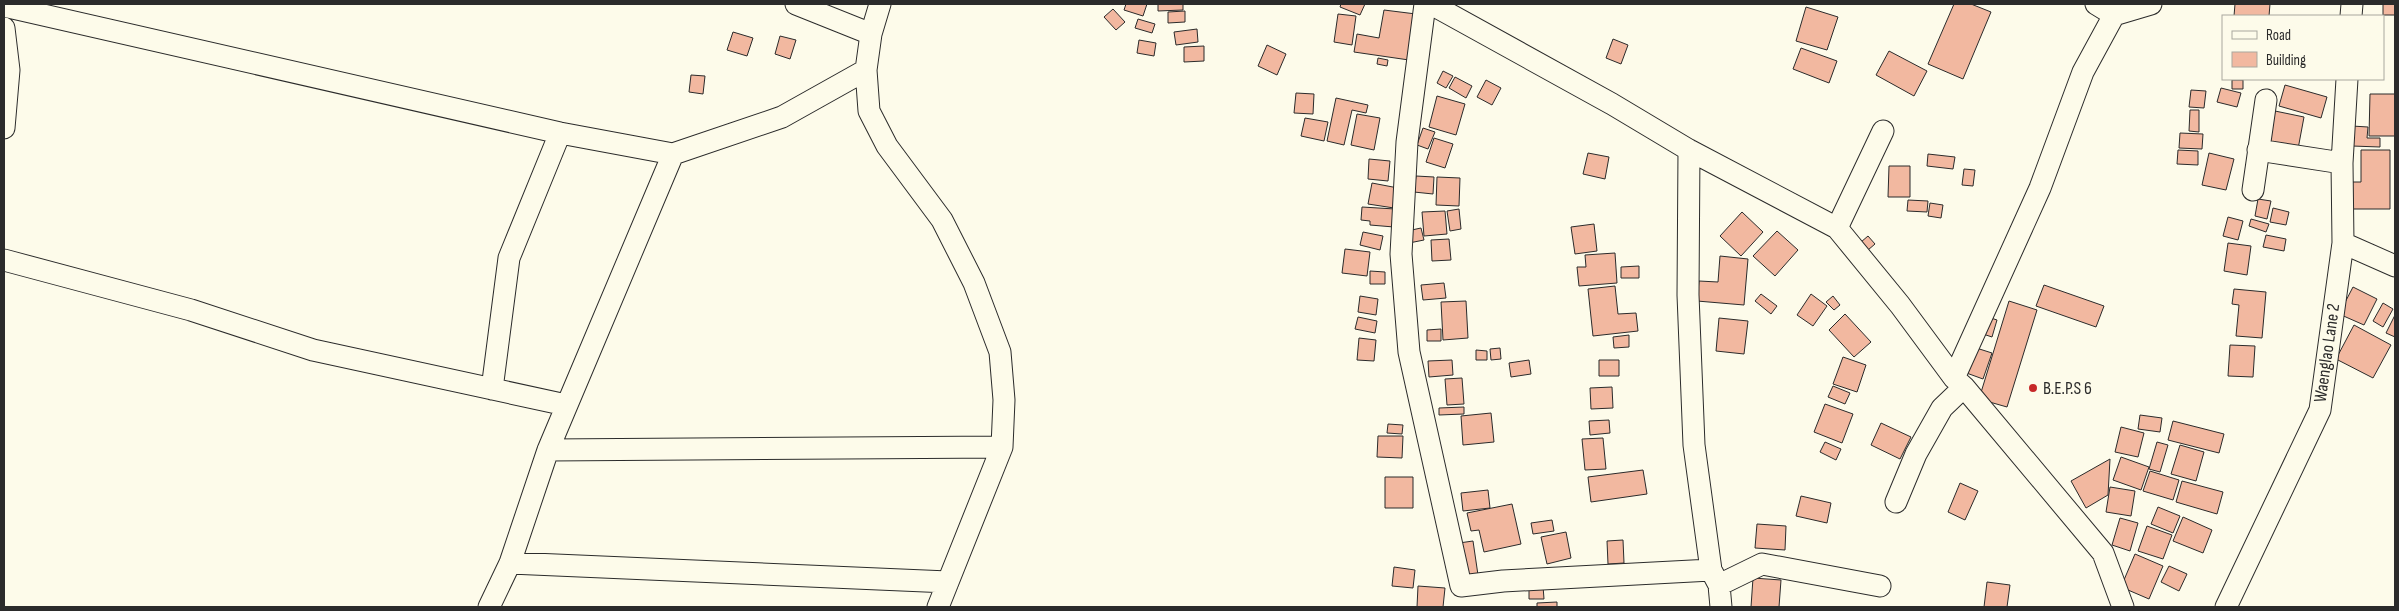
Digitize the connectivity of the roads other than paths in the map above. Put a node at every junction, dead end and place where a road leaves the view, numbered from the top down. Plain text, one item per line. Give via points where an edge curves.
1 (796, 4) edge
2 (880, 4) edge
3 (1425, 4) edge
4 (1431, 4) edge
5 (2096, 4) edge
6 (2151, 4) edge
7 (4, 6) edge
8 (837, 11) edge
9 (2114, 15) junction
10 (4, 28) edge
11 (871, 34) junction
12 (866, 70) junction
13 (2347, 80) edge
14 (2266, 100) dead end
15 (5, 101) edge
16 (4, 128) edge
17 (1883, 131) dead end
18 (560, 133) junction
19 (1689, 150) junction
20 (2258, 150) junction
21 (674, 154) junction
22 (2342, 163) junction
23 (2253, 190) dead end
24 (1836, 228) junction
25 (2343, 244) junction
26 (4, 260) edge
27 (2395, 266) edge
28 (1959, 382) junction
29 (492, 389) junction
30 (566, 405) junction
31 (1002, 447) junction
32 (548, 450) junction
33 (1896, 502) dead end
34 (510, 563) junction
35 (1715, 577) junction
36 (948, 582) junction
37 (1880, 586) dead end
38 (489, 607) edge
39 (938, 607) edge
40 (1720, 607) edge
41 (2123, 607) edge
42 (2226, 607) edge

1 - 8 street
2 - 11 street
3 - 35 street via 1408,142 1401,254 1409,352 1461,586 1503,581
4 - 19 street
5 - 9 street
6 - 9 street
7 - 18 street
8 - 11 street
9 - 28 street via 2083,72 2040,188
10 - 15 street via 8,70
11 - 12 street
12 - 21 street via 782,117
12 - 31 street via 869,110 887,146 942,220 974,283 1000,352 1004,400
13 - 22 street, Waenglao Lane 2
14 - 20 street
15 - 16 street
17 - 24 street
18 - 21 street
18 - 29 street via 509,258
19 - 24 street
19 - 35 street via 1688,295 1694,445
20 - 22 street
20 - 23 street
21 - 30 street
22 - 25 street, Waenglao Lane 2
24 - 28 street
25 - 27 street
25 - 42 street, Waenglao Lane 2 via 2320,410
26 - 29 street via 191,310 313,350
28 - 33 street via 1916,454
28 - 41 street via 2103,553
29 - 30 street
30 - 32 street
31 - 32 street
31 - 36 street
32 - 34 street
34 - 36 street
34 - 38 street
35 - 37 street via 1762,564
35 - 40 street
36 - 39 street

